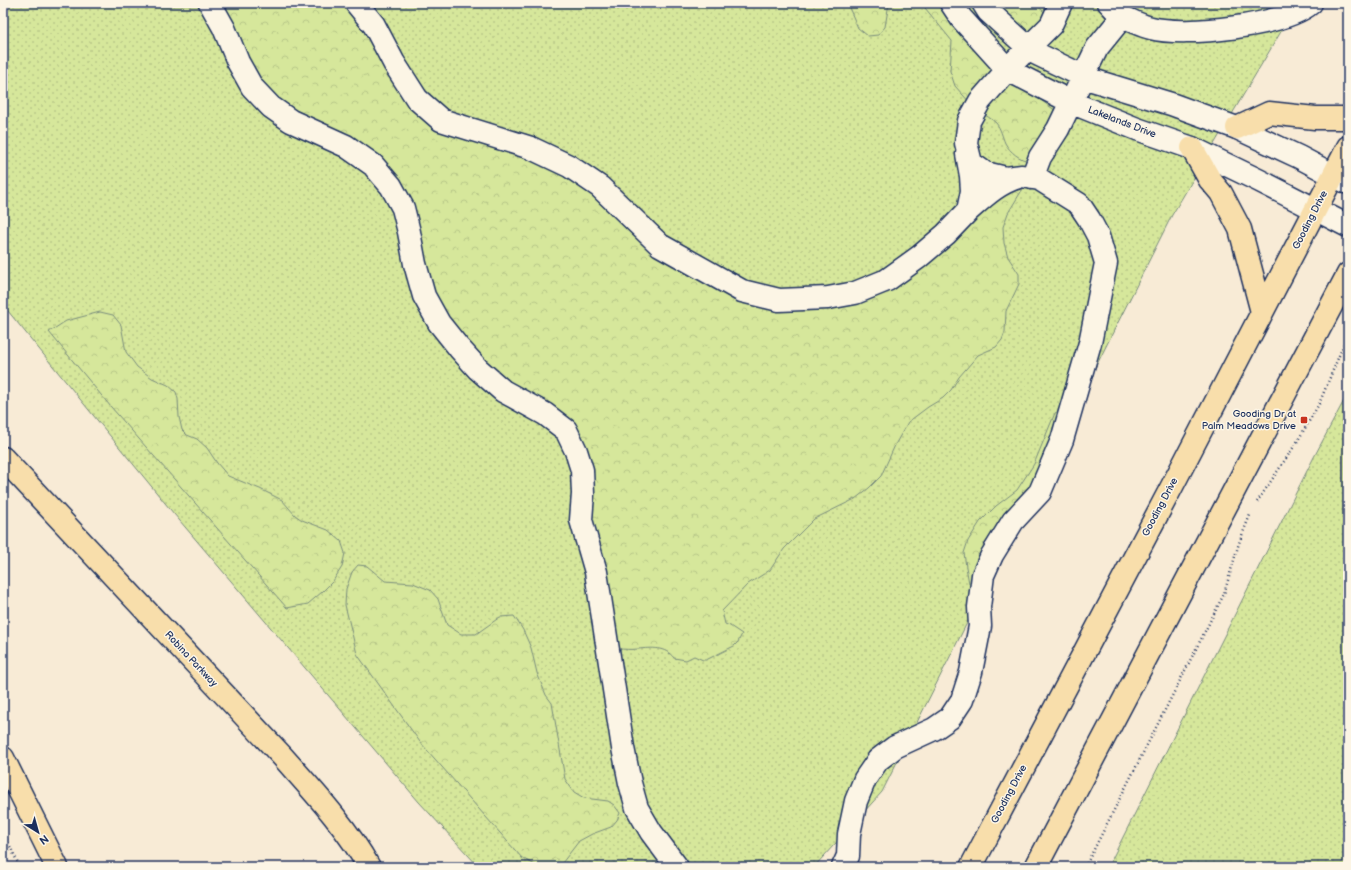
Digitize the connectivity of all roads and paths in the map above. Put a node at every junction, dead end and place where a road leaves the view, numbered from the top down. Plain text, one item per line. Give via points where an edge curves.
1 (210, 3) edge
2 (356, 3) edge
3 (952, 3) edge
4 (983, 3) edge
5 (1061, 3) edge
6 (1312, 3) edge
7 (1116, 10) edge
8 (1028, 48) junction
9 (1008, 70) junction
10 (1084, 76) junction
11 (1071, 102) junction
12 (1348, 118) edge
13 (1237, 128) junction
14 (966, 143) junction
15 (1348, 147) edge
16 (1192, 148) junction
17 (1027, 177) junction
18 (1340, 179) edge
19 (1316, 209) junction
20 (968, 211) junction
21 (1348, 226) edge
22 (1345, 283) edge
23 (1262, 312) junction
24 (1348, 334) edge
25 (3, 458) edge
26 (1257, 503) dead end
27 (1252, 509) dead end
28 (3, 758) edge
29 (3, 832) edge
30 (20, 867) edge
31 (57, 867) edge
32 (369, 867) edge
33 (677, 867) edge
34 (843, 867) edge
35 (971, 867) edge
36 (1036, 867) edge
37 (1085, 867) edge

1 - 33 street via 252,87 266,102 291,121 346,146 373,165 391,186 403,208 424,296 439,323 478,369 503,391 546,414 566,430 582,470 581,520 596,572 630,783 637,808
2 - 20 street via 374,25 416,99 440,120 531,148 569,166 600,187 660,244 742,291 779,300 828,298 855,293 887,280 919,257
3 - 9 street, Lakelands Drive via 961,18
4 - 8 street via 988,11
5 - 8 street via 1051,25
6 - 7 street via 1306,8 1268,22 1178,31 1151,28
7 - 10 street
8 - 9 street
8 - 10 street
9 - 11 street, Lakelands Drive
9 - 14 street via 980,101 969,121
10 - 11 street
10 - 13 street
11 - 16 street, Lakelands Drive
11 - 17 street via 1058,129
12 - 13 main road via 1315,118 1269,113
13 - 18 street
14 - 17 street via 971,163 986,173 1006,178
14 - 20 street via 972,176
15 - 18 main road, Gooding Drive
16 - 19 street, Lakelands Drive
16 - 23 main road via 1210,180 1224,198 1240,229
17 - 20 street via 1009,180 998,186
17 - 34 street via 1039,179 1079,204 1098,236 1106,263 1090,344 1062,440 1040,492 1013,521 983,575 979,607 980,626 971,672 962,700 950,718 934,729 895,747 878,760 865,779 856,801 849,834 848,856
18 - 19 main road, Gooding Drive
19 - 21 street, Lakelands Drive
19 - 23 main road, Gooding Drive
22 - 36 main road
23 - 35 main road, Gooding Drive
24 - 26 path via 1319,404
25 - 32 main road, Robina Parkway via 282,756 351,838
27 - 37 path via 1224,594
28 - 31 main road
29 - 30 path

